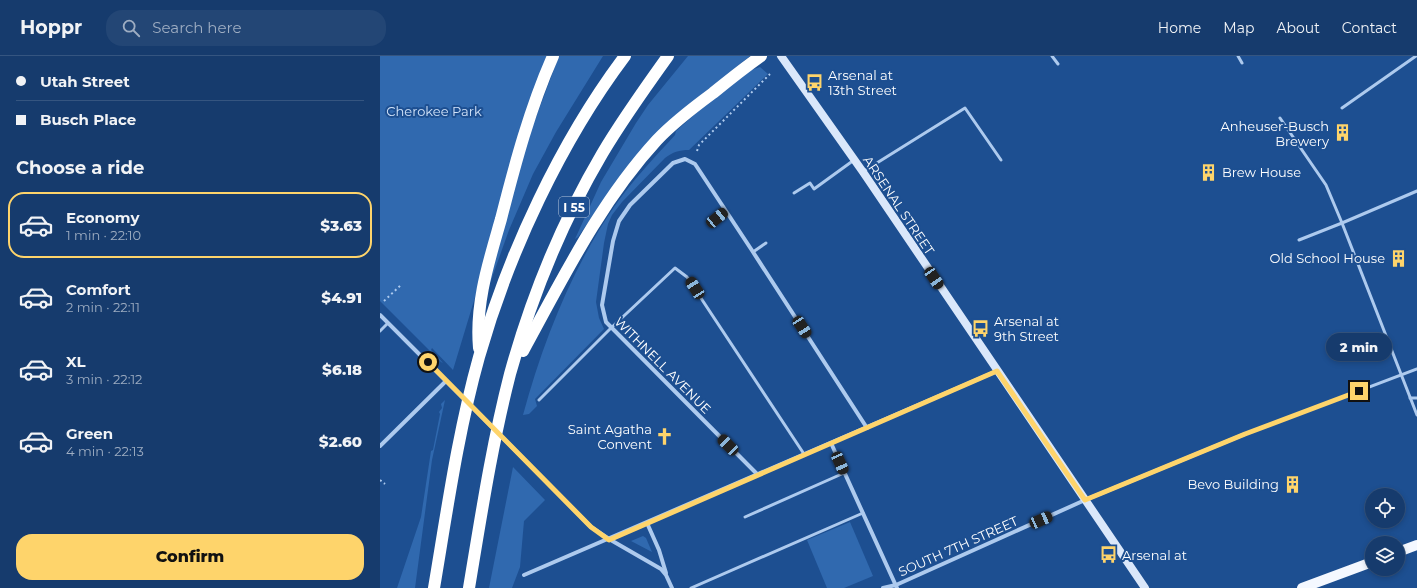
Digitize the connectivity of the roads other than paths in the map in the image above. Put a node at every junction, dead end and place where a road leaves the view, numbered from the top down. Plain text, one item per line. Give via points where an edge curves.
1 (553, 56) edge
2 (624, 56) edge
3 (668, 56) edge
4 (761, 56) edge
5 (781, 56) edge
6 (1052, 56) edge
7 (1238, 56) edge
8 (1416, 56) edge
9 (1242, 63) dead end
10 (1058, 64) dead end
11 (1342, 108) dead end
12 (1280, 118) dead end
13 (854, 160) junction
14 (1002, 160) dead end
15 (863, 172) junction
16 (1417, 191) edge
17 (794, 193) dead end
18 (726, 211) junction
19 (717, 218) dead end
20 (1342, 224) junction
21 (1299, 240) dead end
22 (766, 243) dead end
23 (753, 252) junction
24 (380, 315) edge
25 (388, 323) junction
26 (611, 328) junction
27 (380, 331) edge
28 (479, 356) junction
29 (1417, 369) edge
30 (997, 371) junction
31 (510, 373) junction
32 (1402, 375) junction
33 (448, 383) junction
34 (1410, 398) junction
35 (1417, 398) edge
36 (539, 400) dead end
37 (1417, 415) edge
38 (867, 428) junction
39 (1245, 434) joint
40 (831, 443) junction
41 (380, 446) edge
42 (804, 454) junction
43 (844, 472) junction
44 (758, 475) junction
45 (1085, 500) junction
46 (863, 513) junction
47 (745, 517) dead end
48 (646, 523) junction
49 (609, 540) junction
50 (1417, 545) edge
51 (1405, 549) edge
52 (1365, 565) edge
53 (666, 575) junction
54 (524, 576) dead end
55 (896, 586) edge
56 (434, 588) edge
57 (469, 588) edge
58 (672, 588) edge
59 (691, 588) edge
60 (883, 588) edge
61 (1145, 588) edge
62 (1302, 588) edge

1 - 28 highway via 543,78 513,170 484,284 478,323
2 - 28 highway, I 55 via 584,117 554,170 505,280
3 - 31 highway, I 55 via 634,103 574,207 528,316
4 - 31 highway via 676,122 636,164 594,223
5 - 13 main road, ARSENAL STREET
6 - 10 lane
7 - 9 lane
8 - 11 lane
12 - 20 lane via 1326,185
13 - 15 main road, ARSENAL STREET
13 - 17 lane via 814,189 810,183
14 - 15 lane via 965,108
15 - 30 main road, ARSENAL STREET
16 - 20 lane
18 - 19 lane
18 - 23 street
18 - 26 street, WITHNELL AVENUE via 695,164 685,159 673,163 630,205 619,221 613,241 602,305 606,322
20 - 21 lane
20 - 32 lane
22 - 23 lane
23 - 38 street
24 - 25 street
25 - 27 lane
25 - 33 street
26 - 36 lane
26 - 42 lane via 675,268 688,277
26 - 44 street, WITHNELL AVENUE
28 - 56 highway, I 55 via 461,433
29 - 32 lane
30 - 38 street
30 - 45 main road, ARSENAL STREET
31 - 57 highway, I 55 via 493,449
32 - 34 lane
32 - 39 lane
33 - 41 street
33 - 49 street via 591,527
34 - 35 lane
34 - 37 lane
38 - 40 street
39 - 45 street, SOUTH 7TH STREET
40 - 42 street
40 - 43 street
42 - 44 street
43 - 46 street
43 - 47 lane
44 - 48 street
45 - 55 street, SOUTH 7TH STREET
45 - 61 main road, ARSENAL STREET
46 - 55 street
46 - 59 lane
48 - 49 street
48 - 53 street via 661,556
49 - 53 street via 658,567
49 - 54 street
50 - 51 main road
52 - 62 main road
53 - 58 street
55 - 60 street, SOUTH 7TH STREET

